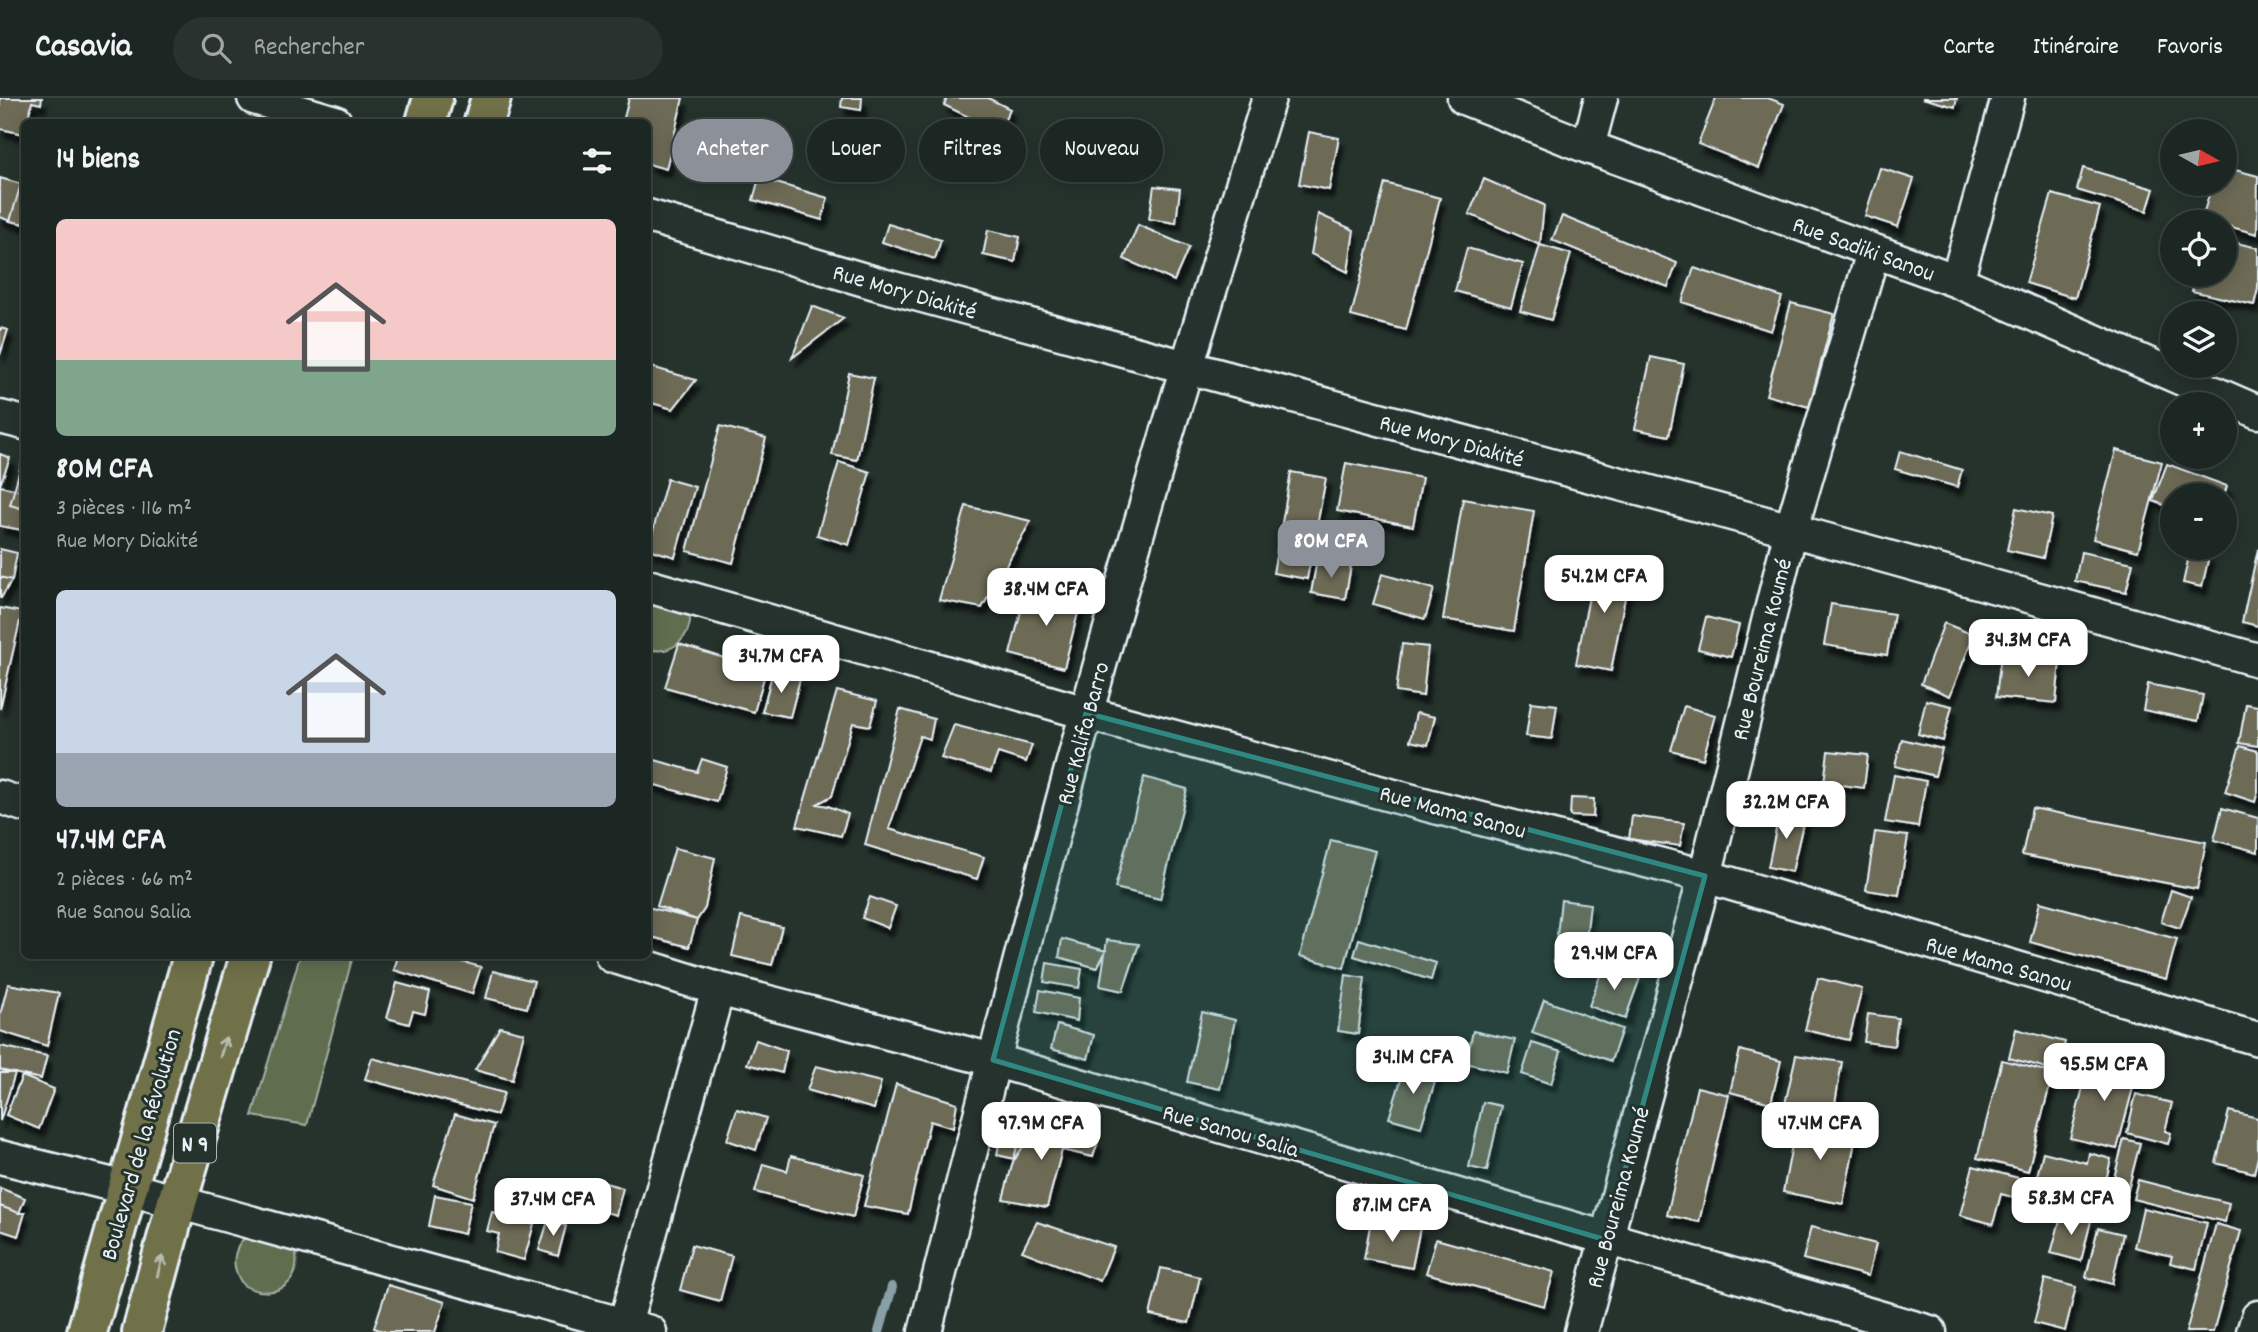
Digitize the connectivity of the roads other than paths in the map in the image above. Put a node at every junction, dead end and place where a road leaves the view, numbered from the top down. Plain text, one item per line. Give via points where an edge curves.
1 (254, 98) edge
2 (433, 98) edge
3 (491, 98) edge
4 (1269, 98) edge
5 (1464, 98) edge
6 (1601, 98) edge
7 (2008, 98) edge
8 (325, 119) edge
9 (427, 119) edge
10 (485, 119) edge
11 (1588, 147) junction
12 (651, 217) edge
13 (1873, 252) junction
14 (1957, 281) junction
15 (1186, 369) junction
16 (2258, 412) edge
17 (0, 417) edge
18 (21, 423) edge
19 (1791, 530) junction
20 (651, 587) edge
21 (2258, 660) edge
22 (1086, 713) junction
23 (0, 797) edge
24 (21, 804) edge
25 (1705, 876) junction
26 (192, 959) edge
27 (249, 959) edge
28 (622, 959) edge
29 (718, 989) junction
30 (2258, 1039) edge
31 (993, 1060) junction
32 (0, 1157) edge
33 (126, 1188) junction
34 (177, 1202) junction
35 (1606, 1240) junction
36 (2258, 1317) edge
37 (633, 1330) edge
38 (87, 1332) edge
39 (142, 1332) edge
40 (925, 1332) edge
41 (1581, 1332) edge
42 (1930, 1332) edge
43 (2253, 1332) edge

1 - 8 street
2 - 9 main road
3 - 10 main road
4 - 15 street, Rue Kalifa Barro
5 - 11 street, Rue Sadiki Sanou
6 - 11 street
7 - 14 street
11 - 13 street, Rue Sadiki Sanou
12 - 15 street, Rue Mory Diakité
13 - 14 street, Rue Sadiki Sanou
13 - 19 street, Rue Boureima Koumé
14 - 16 street, Rue Sadiki Sanou
15 - 19 street, Rue Mory Diakité
15 - 22 street, Rue Kalifa Barro
17 - 18 street
19 - 21 street, Rue Mory Diakité
19 - 25 street, Rue Boureima Koumé
20 - 22 street, Rue Mama Sanou
22 - 25 street, Rue Mama Sanou
22 - 31 street, Rue Kalifa Barro
23 - 24 street
25 - 30 street, Rue Mama Sanou
25 - 35 street, Rue Boureima Koumé
26 - 33 main road, Boulevard de la Révolution / N 9
34 -> 27 main road, N 9
28 - 29 street, Rue Sanou Salia
29 - 31 street, Rue Sanou Salia
29 - 37 street
31 - 35 street, Rue Sanou Salia
31 - 40 street, Rue Kalifa Barro
32 - 33 street
33 - 34 street
33 - 38 main road, Boulevard de la Révolution / N 9
34 - 37 street
39 -> 34 main road, N 9
35 - 41 street, Rue Boureima Koumé
35 - 42 street, Rue Sanou Salia
36 - 43 street

